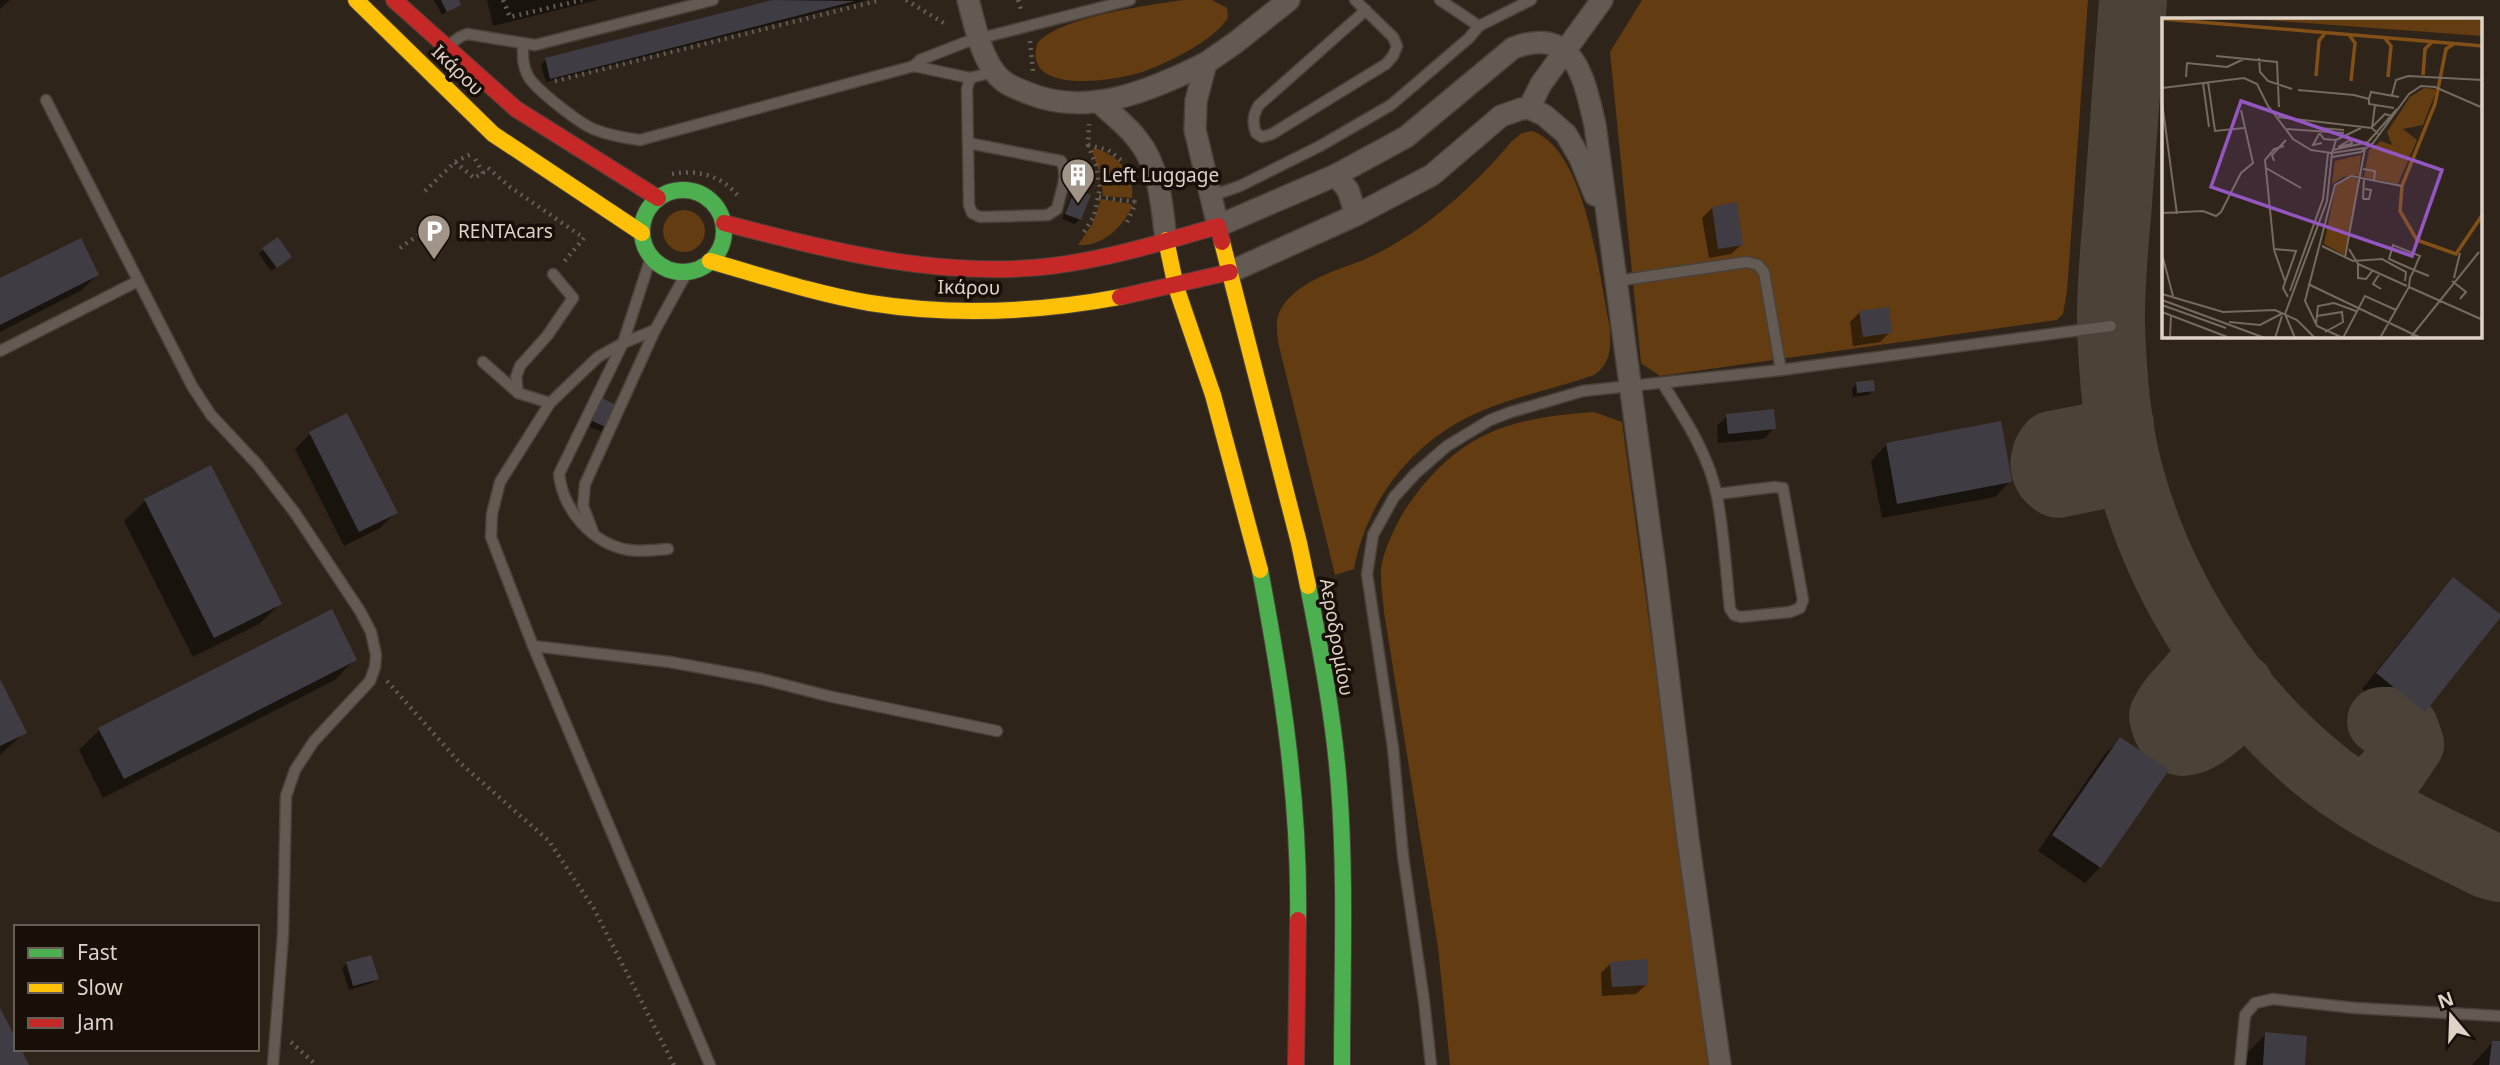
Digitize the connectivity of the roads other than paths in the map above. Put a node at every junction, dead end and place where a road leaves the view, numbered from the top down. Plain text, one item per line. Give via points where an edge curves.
1 (356, 0) edge
2 (394, 0) edge
3 (713, 0) edge
4 (968, 0) edge
5 (1130, 0) edge
6 (1266, 0) edge
7 (1289, 0) edge
8 (1355, 0) edge
9 (1440, 0) edge
10 (1531, 0) edge
11 (1602, 0) edge
12 (1366, 10) junction
13 (1254, 26) junction
14 (1479, 26) junction
15 (979, 38) junction
16 (523, 43) junction
17 (447, 47) junction
18 (1565, 50) junction
19 (1206, 63) junction
20 (914, 66) junction
21 (994, 72) junction
22 (970, 78) junction
23 (46, 100) dead end
24 (1098, 101) junction
25 (1529, 108) junction
26 (968, 144) junction
27 (1336, 175) junction
28 (1211, 196) junction
29 (658, 198) junction
30 (1356, 215) junction
31 (724, 223) junction
32 (1218, 226) junction
33 (642, 233) junction
34 (1608, 233) junction
35 (1166, 240) junction
36 (651, 257) junction
37 (710, 261) junction
38 (687, 272) junction
39 (1230, 272) junction
40 (553, 274) road end
41 (138, 281) junction
42 (1616, 281) junction
43 (1176, 287) junction
44 (2111, 326) dead end
45 (655, 331) junction
46 (623, 343) junction
47 (0, 351) edge
48 (483, 362) dead end
49 (1781, 370) junction
50 (1663, 384) junction
51 (1629, 388) junction
52 (518, 393) junction
53 (550, 403) junction
54 (1717, 495) junction
55 (594, 535) junction
56 (668, 550) dead end
57 (533, 646) junction
58 (997, 731) dead end
59 (2500, 1016) edge
60 (273, 1065) edge
61 (710, 1065) edge
62 (1296, 1065) edge
63 (1342, 1065) edge
64 (1431, 1065) edge
65 (1720, 1065) edge
66 (2240, 1065) edge

1 - 33 main road, Ικάρου via 493,134
2 - 17 main road, Ικάρου
3 - 16 lane via 535,45
4 - 15 street
5 - 15 lane
6 - 13 street
7 - 13 street
8 - 12 lane
9 - 14 lane
10 - 14 lane
11 - 18 street
12 - 12 lane via 1397,46 1386,64 1272,134 1262,137 1256,133 1254,113 1259,106
13 - 19 street
14 - 28 lane via 1391,105 1241,186
15 - 20 lane
15 - 21 street
16 - 17 lane via 467,34
16 - 20 lane via 523,63 538,89 592,129 640,140
17 - 29 main road, Ικάρου via 516,109
18 - 25 street
18 - 27 street via 1530,42 1513,48 1406,137
18 - 34 street via 1580,71 1592,111
19 - 24 street via 1166,83
19 - 28 street via 1196,101 1195,130
20 - 22 lane
21 - 22 lane
21 - 24 street via 1004,83 1045,100 1070,104
22 - 26 lane
23 - 41 lane
24 - 35 street via 1139,140 1149,157 1161,197
25 - 30 street via 1501,116 1432,175
25 - 34 street via 1555,123 1573,145
26 - 26 lane via 1061,161 1065,175 1057,209 1048,215 972,213
27 - 30 street
27 - 32 street
28 - 32 street
29 - 31 main road via 684,190 698,192 719,210
29 - 33 main road via 643,219
30 - 39 street
31 - 35 main road, Ικάρου via 819,248 904,264 967,269 1029,268 1099,258
31 - 37 main road via 724,237
32 - 35 main road, Ικάρου
32 - 39 main road, Αεροδρομίου
33 - 36 main road
34 - 42 street
35 - 43 main road
36 - 38 main road via 661,265
36 - 46 lane
37 - 38 main road
37 - 43 main road, Ικάρου via 811,290 891,306 1035,308
38 - 45 lane
39 - 43 main road, Ικάρου
39 - 63 main road, Αεροδρομίου via 1323,663 1339,800
40 - 52 lane via 573,298 520,366
41 - 47 lane
41 - 60 lane via 200,400 278,488 360,611 374,643 375,667 370,681 314,741 286,796 283,935
42 - 49 lane via 1747,262 1758,265
42 - 51 street
43 - 62 main road via 1237,483 1280,673 1299,876
44 - 49 lane
45 - 46 lane
45 - 55 lane via 585,484 583,506
46 - 53 lane via 598,357
46 - 55 lane via 559,474 561,492 573,514
48 - 52 lane
49 - 50 lane
50 - 51 lane
50 - 54 lane via 1704,456
51 - 64 lane via 1583,391 1490,421 1468,433 1431,459 1394,496 1373,535 1368,595 1393,748
51 - 65 street
52 - 53 lane
53 - 57 lane via 500,482 492,514 491,537
54 - 54 lane via 1734,615 1800,608 1803,600 1783,488
55 - 56 lane via 631,550
57 - 58 lane via 670,662
57 - 61 lane
59 - 66 lane via 2273,999 2255,1003 2245,1015

